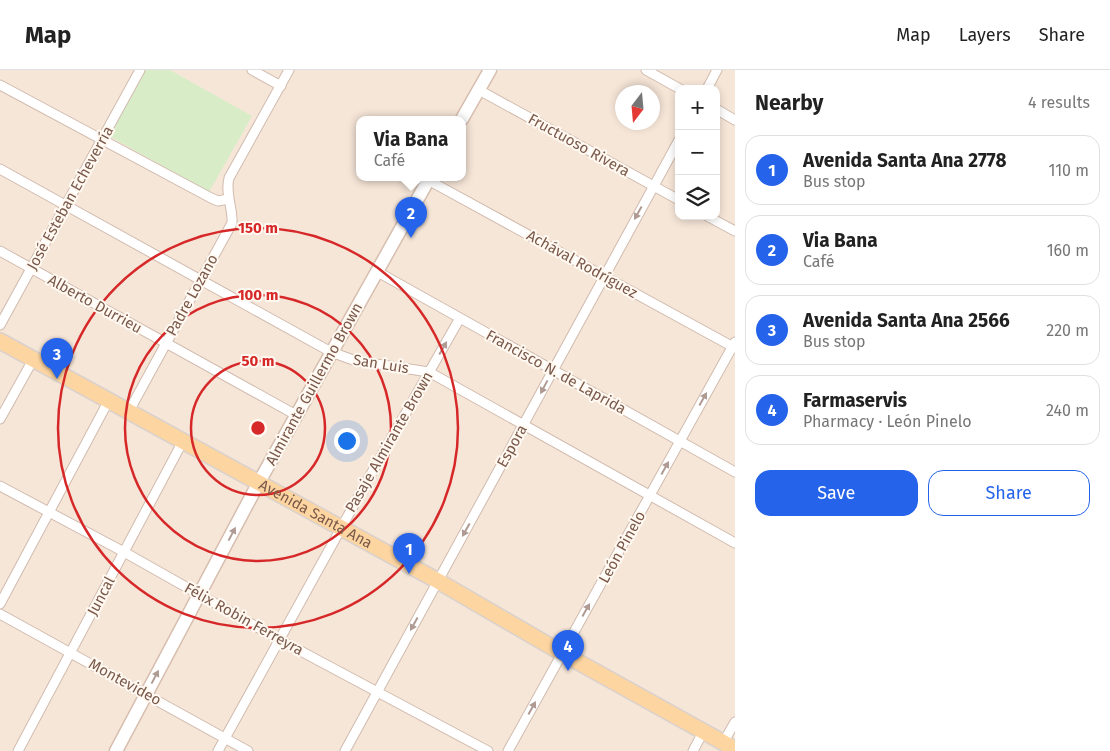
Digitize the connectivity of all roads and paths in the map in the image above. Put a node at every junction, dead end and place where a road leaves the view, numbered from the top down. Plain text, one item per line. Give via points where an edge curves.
1 (140, 70) edge
2 (252, 70) edge
3 (289, 70) edge
4 (490, 70) edge
5 (646, 70) edge
6 (717, 70) edge
7 (0, 85) edge
8 (709, 85) edge
9 (280, 86) junction
10 (675, 86) edge
11 (479, 90) junction
12 (720, 111) edge
13 (464, 116) edge
14 (735, 120) edge
15 (102, 140) junction
16 (675, 147) edge
17 (0, 169) edge
18 (427, 181) edge
19 (434, 181) edge
20 (653, 186) junction
21 (675, 198) edge
22 (228, 199) junction
23 (66, 205) junction
24 (715, 220) edge
25 (735, 231) edge
26 (0, 252) edge
27 (31, 269) junction
28 (376, 271) junction
29 (604, 276) junction
30 (201, 280) junction
31 (460, 318) junction
32 (0, 325) edge
33 (0, 341) edge
34 (166, 343) junction
35 (734, 346) edge
36 (332, 352) junction
37 (34, 358) junction
38 (553, 370) junction
39 (429, 372) junction
40 (109, 400) junction
41 (129, 411) junction
42 (296, 415) junction
43 (0, 420) edge
44 (524, 424) junction
45 (183, 441) junction
46 (680, 442) junction
47 (735, 472) edge
48 (259, 482) junction
49 (0, 486) edge
50 (650, 496) junction
51 (49, 512) junction
52 (341, 528) junction
53 (735, 543) edge
54 (124, 552) junction
55 (438, 581) junction
56 (200, 594) junction
57 (0, 604) edge
58 (0, 614) edge
59 (280, 640) junction
60 (71, 653) junction
61 (562, 653) junction
62 (377, 691) junction
63 (146, 694) junction
64 (735, 722) edge
65 (704, 732) junction
66 (225, 738) junction
67 (729, 746) edge
68 (18, 751) edge
69 (116, 751) edge
70 (218, 751) edge
71 (248, 751) edge
72 (345, 751) edge
73 (488, 751) edge
74 (508, 751) edge
75 (693, 751) edge

1 - 15 street, José Esteban Echeverría
2 - 9 street
3 - 9 street, Padre Lozano
4 - 11 street
5 - 10 street
6 - 8 street
7 - 15 street
9 - 22 street, Padre Lozano via 229,178
11 - 13 street
11 - 20 street, Fructuoso Rivera
12 - 14 street
15 - 22 street via 211,198 218,201
15 - 23 street, José Esteban Echeverría
16 - 20 street, Espora
17 - 23 street, San Luis
18 - 28 street, Almirante Guillermo Brown
19 - 29 street, Achával Rodríguez
20 - 21 street, Fructuoso Rivera
20 -> 29 street, Espora
22 - 30 street, Padre Lozano via 232,223
23 - 27 street, José Esteban Echeverría
23 - 30 street, San Luis
24 - 25 street
26 - 27 street, Alberto Durrieu
27 - 32 street, José Esteban Echeverría
27 - 34 street, Alberto Durrieu
28 - 31 street, Francisco N. de Laprida
28 - 36 street, Almirante Guillermo Brown
29 - 35 street, Achával Rodríguez
29 - 38 street, Espora
30 - 34 street, Padre Lozano
30 - 36 street, San Luis
31 - 38 street, Francisco N. de Laprida
39 -> 31 street, Pasaje Almirante Brown
33 - 37 main road, Avenida Santa Ana
34 - 41 street, Padre Lozano
34 - 42 street, Alberto Durrieu
46 -> 35 street, León Pinelo
36 - 39 street, San Luis via 356,361
36 - 42 street, Almirante Guillermo Brown
37 - 40 main road, Avenida Santa Ana
37 - 43 street
38 -> 44 street, Espora
38 - 46 street, Francisco N. de Laprida
39 - 44 street, San Luis
39 - 52 street, Pasaje Almirante Brown
40 - 41 main road, Avenida Santa Ana
40 - 51 street
41 - 45 main road, Avenida Santa Ana
42 - 48 street, Almirante Guillermo Brown
44 - 50 street, San Luis
44 -> 55 street, Espora
45 - 48 main road, Avenida Santa Ana
45 - 54 street, Juncal
46 - 47 street, Francisco N. de Laprida
50 -> 46 street, León Pinelo
48 - 52 main road, Avenida Santa Ana
56 -> 48 street, Almirante Guillermo Brown
49 - 51 street, Félix Robin Ferreyra
50 - 53 street, San Luis
61 -> 50 street, León Pinelo
51 - 54 street, Félix Robin Ferreyra
51 - 57 street
52 - 55 main road, Avenida Santa Ana
52 - 59 street, Pasaje Almirante Brown
54 - 56 street, Félix Robin Ferreyra
54 - 60 street, Juncal
55 - 61 main road, Avenida Santa Ana
55 -> 62 street, Espora
56 - 59 street, Félix Robin Ferreyra
63 -> 56 street, Almirante Guillermo Brown
58 - 60 street, Montevideo
59 - 62 street, Félix Robin Ferreyra
59 - 66 street, Pasaje Almirante Brown
60 - 63 street, Montevideo
60 - 68 street, Juncal
61 - 65 main road, Avenida Santa Ana
74 -> 61 street, León Pinelo
62 - 72 street, Espora
62 - 73 street, Félix Robin Ferreyra
63 - 66 street, Montevideo
63 - 69 street, Almirante Guillermo Brown
64 - 67 street
65 - 67 main road, Avenida Santa Ana
65 - 75 street
66 - 70 street, Pasaje Almirante Brown
66 - 71 street, Montevideo

